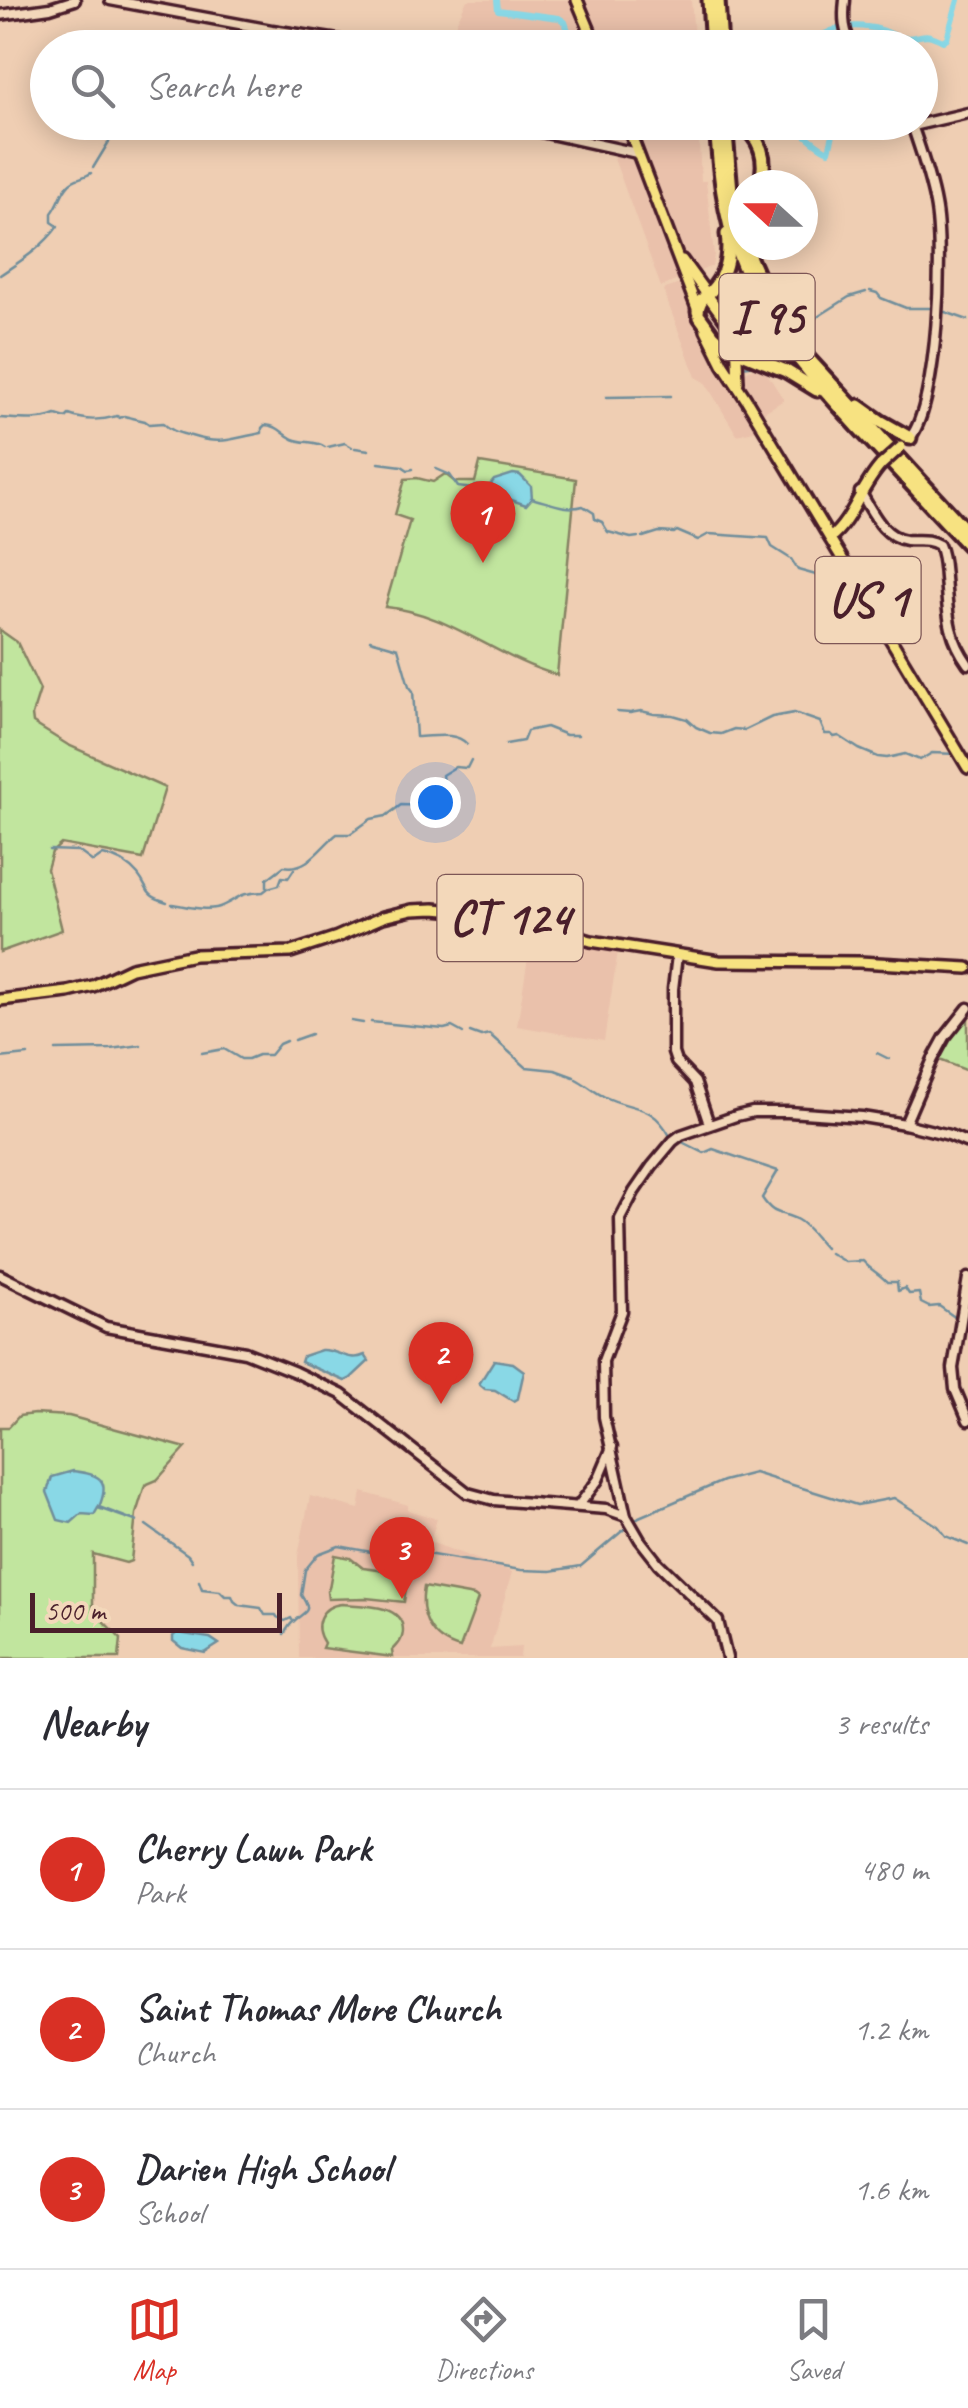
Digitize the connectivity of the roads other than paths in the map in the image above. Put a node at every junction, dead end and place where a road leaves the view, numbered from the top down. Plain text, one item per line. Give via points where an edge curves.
1 (74, 0) edge
2 (110, 0) edge
3 (577, 0) edge
4 (710, 0) edge
5 (718, 0) edge
6 (845, 0) edge
7 (0, 15) edge
8 (272, 30) edge
9 (590, 30) edge
10 (711, 30) edge
11 (720, 30) edge
12 (844, 30) edge
13 (968, 113) edge
14 (938, 119) edge
15 (578, 140) edge
16 (632, 140) edge
17 (718, 140) edge
18 (727, 140) edge
19 (756, 140) edge
20 (917, 140) edge
21 (637, 153) junction
22 (729, 170) edge
23 (763, 170) edge
24 (722, 190) junction
25 (668, 232) junction
26 (753, 260) edge
27 (706, 295) junction
28 (699, 314) junction
29 (804, 354) junction
30 (736, 358) junction
31 (740, 390) junction
32 (853, 421) junction
33 (906, 442) junction
34 (860, 492) junction
35 (968, 530) edge
36 (830, 538) junction
37 (968, 546) edge
38 (968, 664) edge
39 (968, 768) edge
40 (677, 955) junction
41 (968, 968) edge
42 (0, 1000) edge
43 (968, 1008) edge
44 (709, 1124) junction
45 (905, 1124) junction
46 (968, 1144) edge
47 (0, 1275) edge
48 (968, 1278) edge
49 (968, 1420) edge
50 (612, 1447) junction
51 (579, 1505) junction
52 (626, 1516) junction
53 (727, 1658) edge

1 - 7 main road
2 - 8 main road
3 - 9 main road
4 - 10 highway
5 - 11 highway
6 - 12 main road
13 - 14 main road
15 - 21 main road
16 - 21 main road, US 1
17 - 24 highway, I 95
18 - 22 highway, I 95
19 - 23 highway
20 - 33 main road via 936,206 940,288 924,408
21 - 25 main road, US 1
24 - 27 highway via 726,262
24 - 32 highway, I 95 via 740,261 762,306 795,356
25 - 27 main road, US 1
25 - 28 main road, US 1
26 - 29 highway, I 95 via 776,314
27 - 28 highway
27 - 30 main road, US 1 via 732,328
28 - 30 highway
28 - 31 main road, US 1
29 - 33 highway
29 - 35 highway, I 95
30 - 31 main road, US 1
30 - 32 highway via 756,359 803,380
31 - 36 main road, US 1
32 - 37 highway, I 95
33 - 34 main road, bridge
34 - 36 main road
34 - 38 main road via 892,535 939,546 948,625
36 - 39 main road, US 1
40 - 41 main road, CT 124
40 - 42 main road, CT 124 via 520,920 415,910 295,951 194,955 68,992
40 - 44 main road via 674,1053 695,1082
43 - 45 main road via 932,1059
44 - 45 main road via 754,1112 790,1112
44 - 50 main road via 674,1141 620,1219 622,1310 603,1361
45 - 46 main road
47 - 51 main road via 106,1327 245,1352 296,1372 341,1394 468,1493
48 - 49 main road via 953,1368
50 - 51 main road
50 - 52 main road
51 - 52 main road
52 - 53 main road via 658,1563 718,1621

